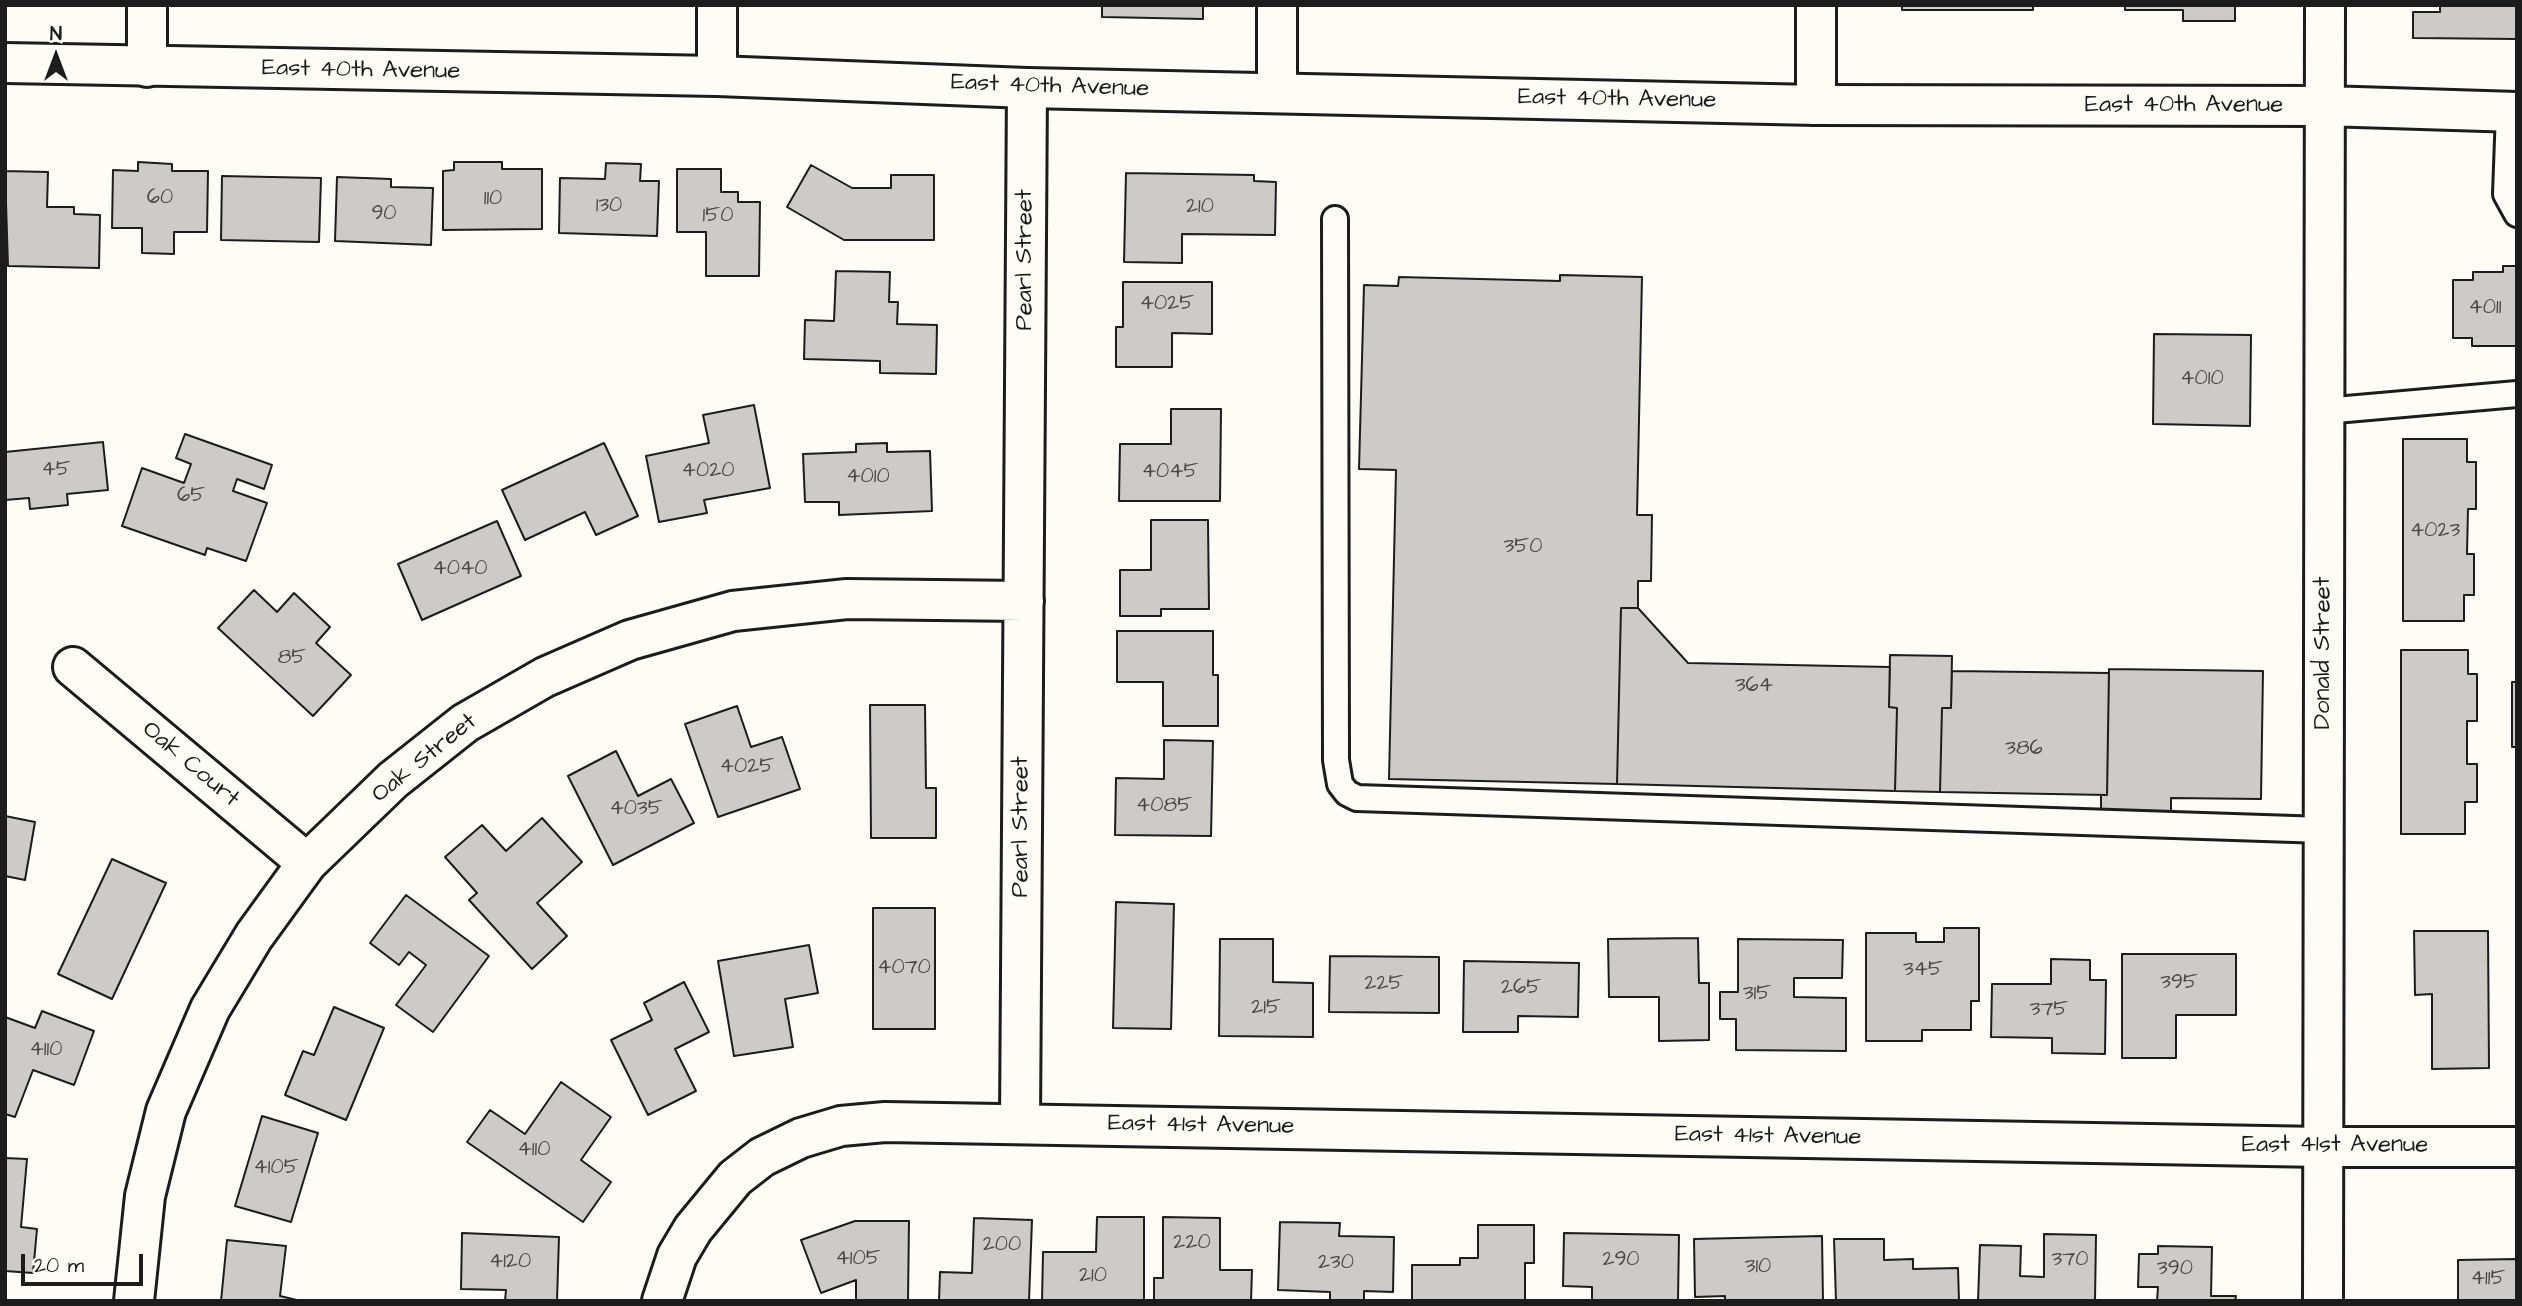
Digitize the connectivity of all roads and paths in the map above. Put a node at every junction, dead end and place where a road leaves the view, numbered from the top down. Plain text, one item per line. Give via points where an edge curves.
1 (147, 5) edge
2 (717, 5) edge
3 (1277, 5) edge
4 (1816, 5) edge
5 (2325, 5) edge
6 (5, 63) edge
7 (147, 67) junction
8 (717, 76) junction
9 (1027, 88) junction
10 (1277, 93) junction
11 (1816, 105) junction
12 (2325, 106) junction
13 (2513, 112) edge
14 (2517, 214) edge
15 (1335, 219) dead end
16 (2517, 394) edge
17 (2324, 411) junction
18 (1024, 601) junction
19 (73, 667) dead end
20 (2324, 830) junction
21 (307, 863) junction
22 (1020, 1123) junction
23 (2323, 1147) junction
24 (2517, 1147) edge
25 (134, 1301) edge
26 (662, 1301) edge
27 (2323, 1301) edge

1 - 7 street
2 - 8 street
3 - 10 street
4 - 11 street
5 - 12 street, Donald Street
6 - 7 street, East 40th Avenue
7 - 8 street, East 40th Avenue
8 - 9 street, East 40th Avenue
9 - 10 street, East 40th Avenue
9 - 18 street, Pearl Street
10 - 11 street, East 40th Avenue
11 - 12 street, East 40th Avenue
12 - 13 street, East 40th Avenue
12 - 17 street, Donald Street
13 - 14 lane via 2506,194
15 - 20 lane via 1336,760 1340,784 1347,793 1371,798
16 - 17 lane
17 - 20 street, Donald Street
18 - 21 street, Oak Street via 822,602 733,611 630,640 545,677 466,723 393,780
18 - 22 street, Pearl Street
19 - 21 street, Oak Court
20 - 23 street, Donald Street
21 - 25 street, Oak Street via 254,936 210,1009 166,1111 145,1196
22 - 23 street, East 41st Avenue
22 - 26 street via 841,1126 762,1157 735,1178 693,1228 677,1256
23 - 24 street, East 41st Avenue
23 - 27 street, Donald Street

